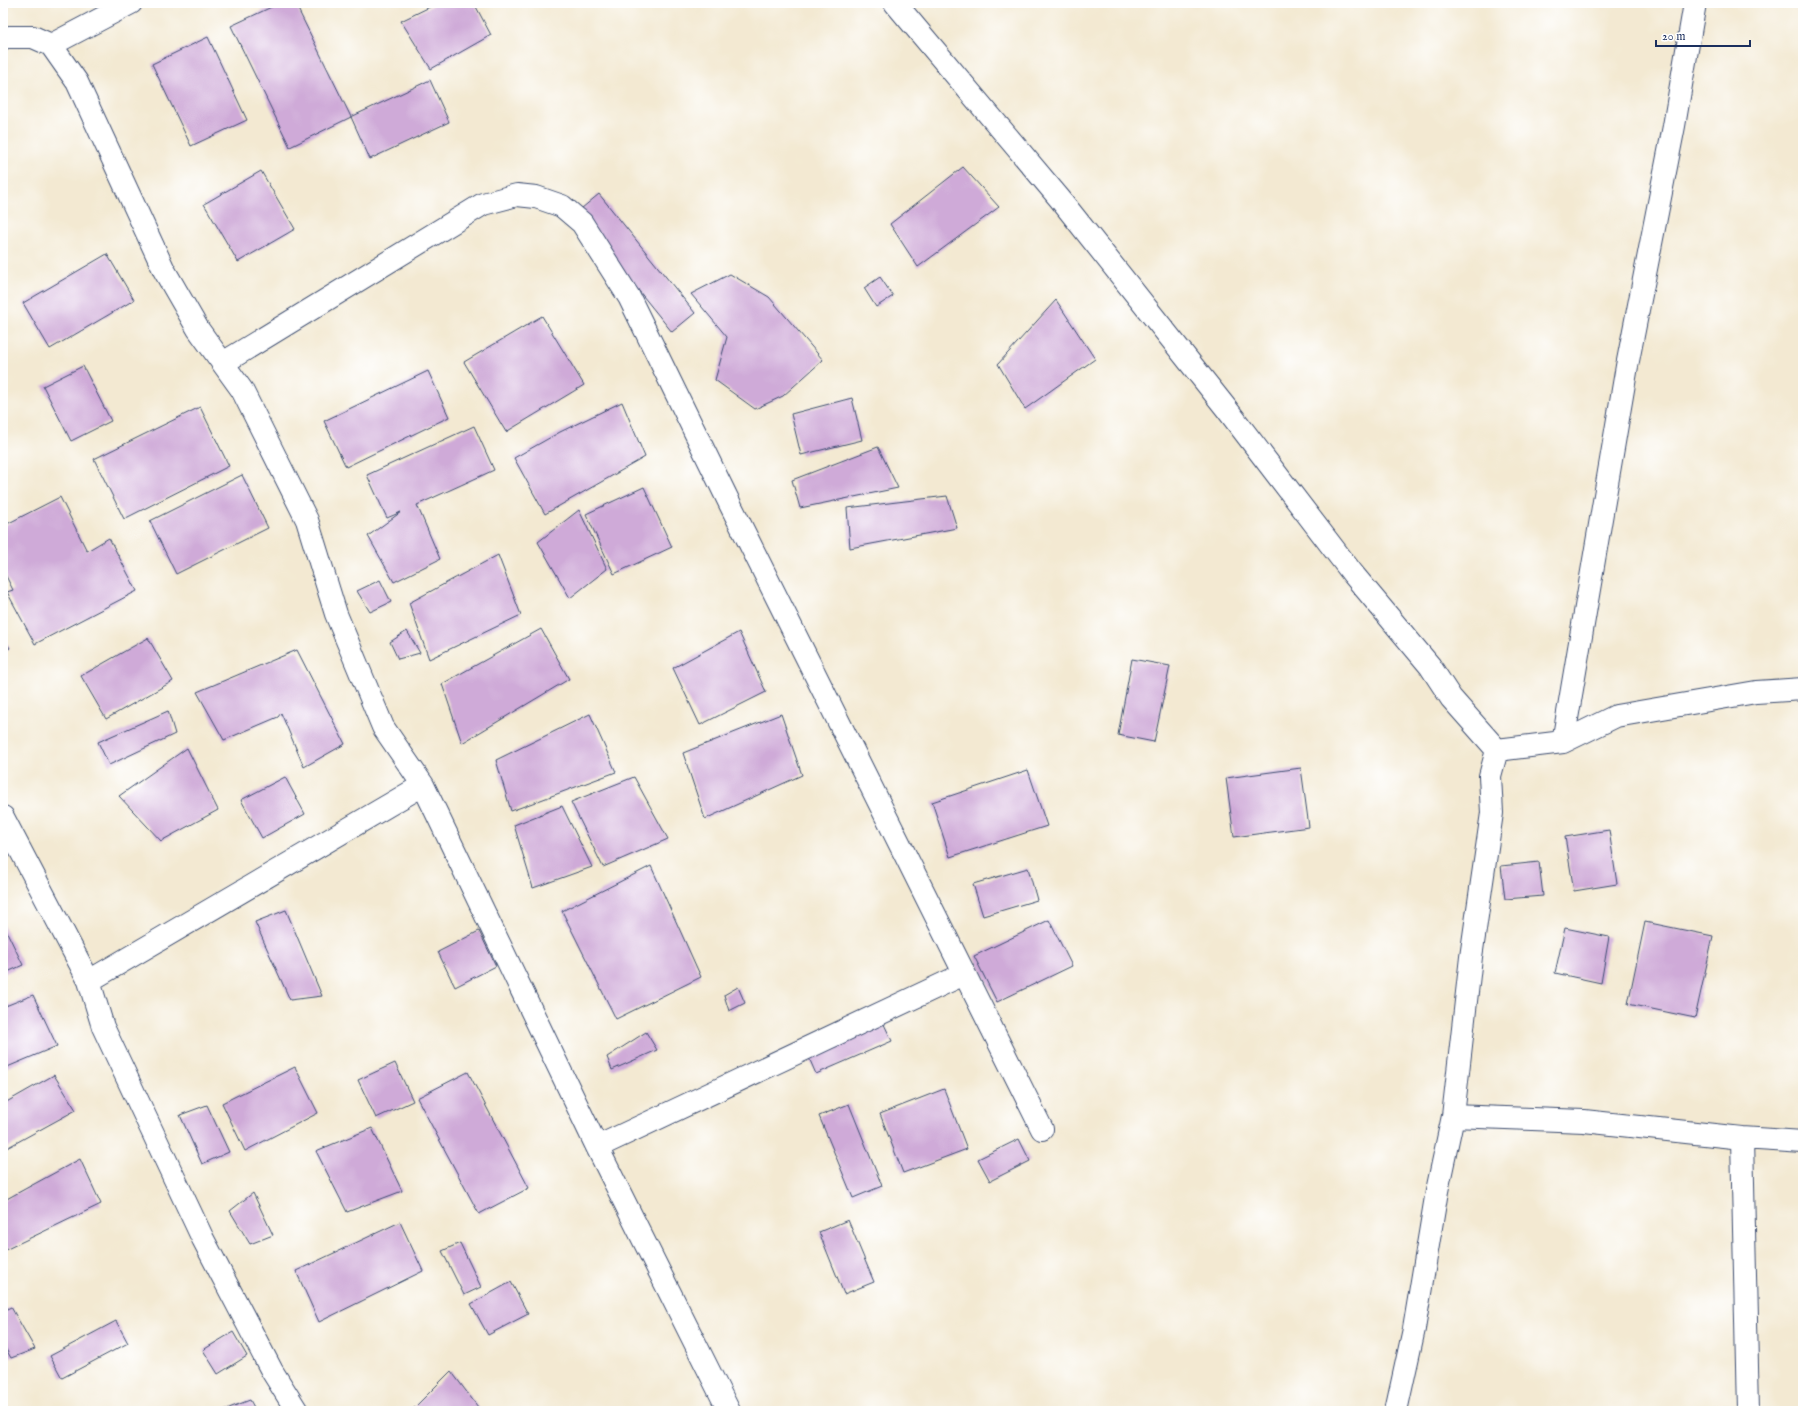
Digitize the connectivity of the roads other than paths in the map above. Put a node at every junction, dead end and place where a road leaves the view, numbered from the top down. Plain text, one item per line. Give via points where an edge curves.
1 (131, 3) edge
2 (895, 3) edge
3 (1695, 3) edge
4 (3, 38) edge
5 (51, 45) junction
6 (223, 363) junction
7 (1803, 689) edge
8 (1563, 742) junction
9 (1497, 750) junction
10 (423, 785) junction
11 (3, 817) edge
12 (964, 974) junction
13 (90, 981) junction
14 (1453, 1116) junction
15 (1042, 1129) dead end
16 (1742, 1138) junction
17 (1803, 1142) edge
18 (597, 1146) junction
19 (297, 1411) edge
20 (729, 1411) edge
21 (1396, 1411) edge
22 (1748, 1411) edge

1 - 5 street
2 - 9 street via 1060,199 1226,408 1353,574 1430,666 1451,698
3 - 8 street via 1674,126 1627,366
4 - 5 street via 33,37
5 - 6 street via 77,82 164,270 198,329
6 - 10 street via 242,390 307,520 336,614 383,727
6 - 12 street via 483,204 517,195 536,196 562,206 577,218 629,297
7 - 8 street via 1756,692 1616,716
8 - 9 street
9 - 14 street via 1490,776 1492,813 1471,957
10 - 13 street
10 - 18 street
11 - 13 street
12 - 15 street
12 - 18 street
13 - 19 street via 103,1026 203,1239 272,1372
14 - 16 street via 1584,1121
14 - 21 street via 1437,1191 1414,1329
16 - 17 street
16 - 22 street
18 - 20 street

